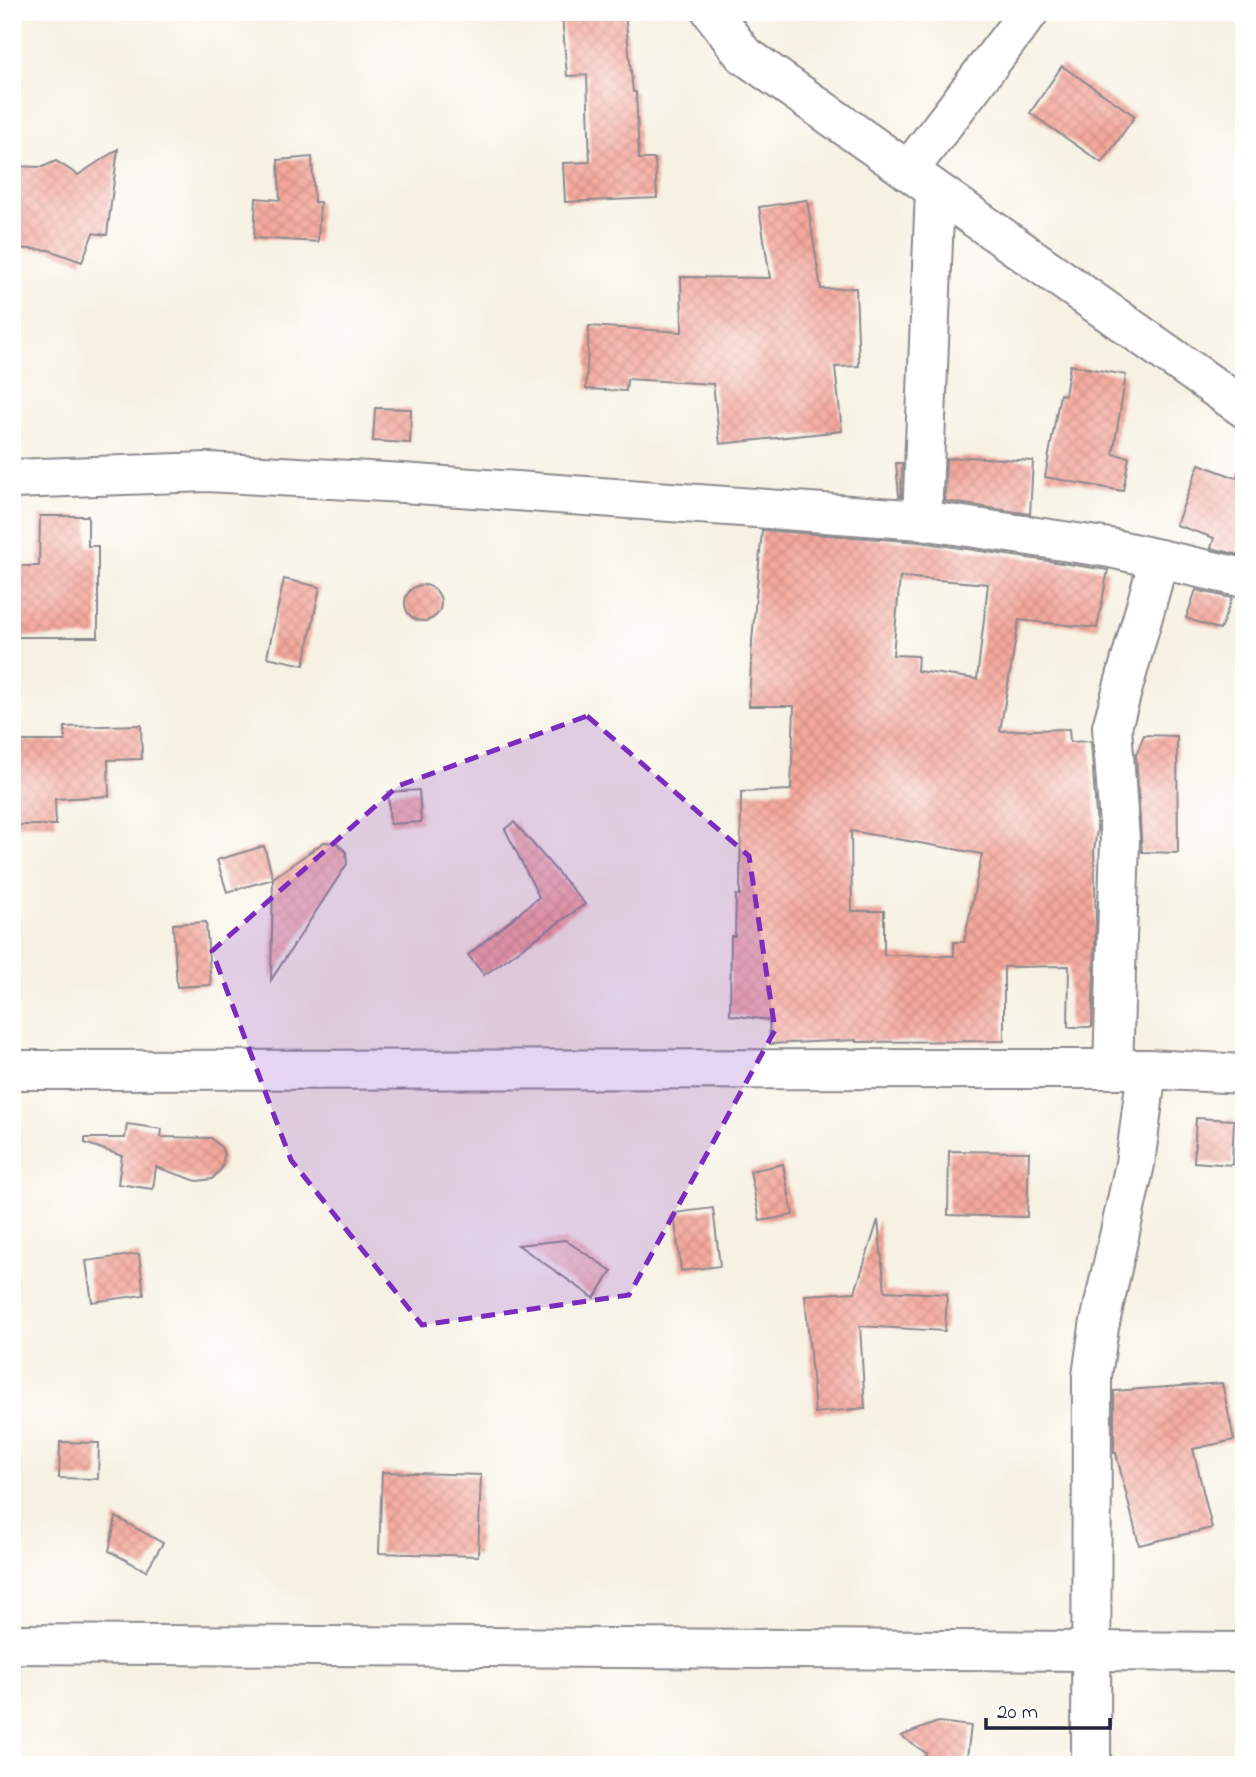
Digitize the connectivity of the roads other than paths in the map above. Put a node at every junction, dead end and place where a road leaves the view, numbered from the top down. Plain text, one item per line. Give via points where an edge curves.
1 (712, 12) edge
2 (1029, 12) edge
3 (921, 180) junction
4 (1244, 408) edge
5 (12, 479) edge
6 (922, 520) junction
7 (1159, 559) junction
8 (1244, 578) edge
9 (1130, 1069) junction
10 (12, 1070) edge
11 (1244, 1074) edge
12 (12, 1644) edge
13 (1092, 1650) junction
14 (1244, 1652) edge
15 (1091, 1765) edge

1 - 3 street via 743,54
2 - 3 street
3 - 4 street
3 - 6 street
5 - 6 street via 208,472
6 - 7 street
7 - 8 street
7 - 9 street via 1112,727
9 - 10 street
9 - 11 street
9 - 13 street via 1135,1164 1092,1376
12 - 13 street
13 - 14 street
13 - 15 street

